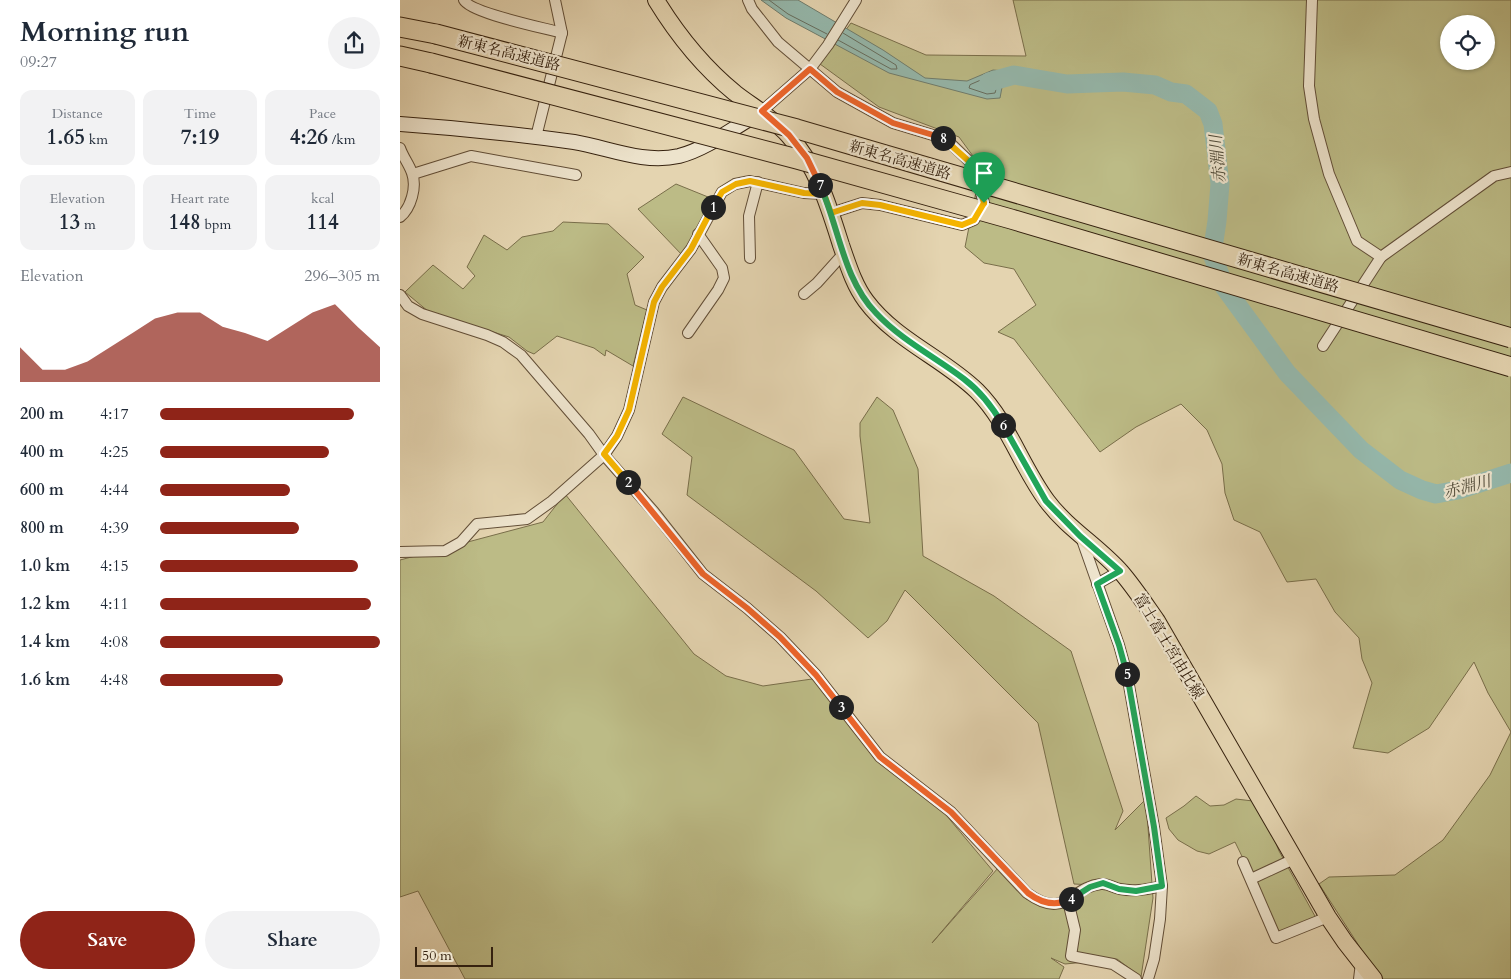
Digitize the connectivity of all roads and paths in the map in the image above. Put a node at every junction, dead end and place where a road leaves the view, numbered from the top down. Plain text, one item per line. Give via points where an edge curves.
1 (464, 0) edge
2 (555, 0) edge
3 (656, 0) edge
4 (748, 0) edge
5 (856, 0) edge
6 (1312, 0) edge
7 (400, 26) edge
8 (562, 33) junction
9 (400, 56) edge
10 (810, 69) junction
11 (762, 111) junction
12 (400, 124) edge
13 (536, 137) junction
14 (400, 148) edge
15 (1511, 172) edge
16 (413, 174) junction
17 (576, 175) dead end
18 (758, 182) junction
19 (824, 194) junction
20 (831, 213) junction
21 (400, 217) edge
22 (698, 234) junction
23 (844, 253) junction
24 (1381, 257) junction
25 (750, 258) dead end
26 (804, 294) dead end
27 (400, 295) edge
28 (688, 333) dead end
29 (1511, 338) edge
30 (1323, 346) dead end
31 (1511, 367) edge
32 (604, 454) junction
33 (1080, 536) junction
34 (400, 552) edge
35 (1120, 571) junction
36 (1097, 584) junction
37 (1294, 859) junction
38 (1244, 862) dead end
39 (1251, 879) junction
40 (1162, 886) junction
41 (1068, 901) junction
42 (1328, 917) junction
43 (1360, 971) edge
44 (1136, 979) edge
45 (1148, 979) edge
46 (1374, 979) edge

1 - 8 street via 480,11
2 - 8 street
3 - 11 main road, 富士富士宮由比線 via 692,52 736,94
4 - 10 street via 778,42
5 - 10 street
6 - 24 street via 1309,86 1316,128 1329,174 1357,241
7 - 29 highway, 新東名高速道路, bridge via 797,129
8 - 13 street
9 - 31 highway, 新東名高速道路, bridge via 797,159 1012,219
10 - 11 street
10 - 20 street via 837,92 893,123 946,139 973,165 984,203 974,220 962,225 862,203
11 - 13 street via 700,148 662,158 642,158 588,144
11 - 19 main road, 富士富士宮由比線 via 789,135 807,158
12 - 13 street
14 - 16 street
15 - 24 street via 1494,176
16 - 17 street via 471,156
16 - 21 street via 414,192
18 - 19 street via 804,193
18 - 22 street via 736,184 722,192
18 - 25 street via 745,218
19 - 20 main road, 富士富士宮由比線
20 - 23 main road, 富士富士宮由比線
22 - 28 street via 722,268 724,278
22 - 32 street via 654,302 629,410
23 - 26 street
23 - 33 main road, 富士富士宮由比線 via 856,284 876,314 965,380 994,411 1046,501
24 - 30 street
27 - 32 street via 408,306 422,314 487,334 521,355
32 - 34 street via 527,519 477,524 461,542 445,551
32 - 41 street via 703,574 774,632 816,675 880,757 951,812 1028,893 1051,904
33 - 35 main road, 富士富士宮由比線
33 - 36 street
35 - 36 street
35 - 37 main road, 富士富士宮由比線 via 1157,621
36 - 40 street via 1127,674
37 - 39 street
37 - 42 main road, 富士富士宮由比線
38 - 39 street
39 - 42 street via 1276,938
40 - 41 street via 1136,891 1103,883
40 - 45 street via 1154,960
41 - 44 street via 1075,930 1071,956 1113,964
42 - 43 main road, 富士富士宮由比線
43 - 46 main road, 富士富士宮由比線

